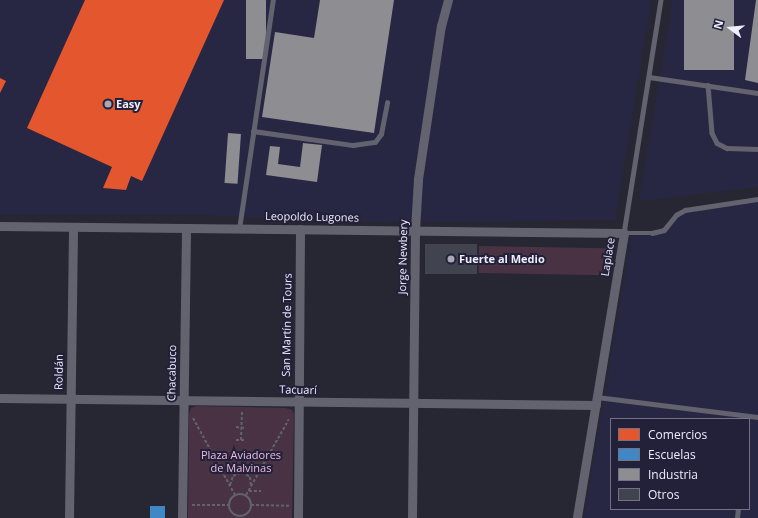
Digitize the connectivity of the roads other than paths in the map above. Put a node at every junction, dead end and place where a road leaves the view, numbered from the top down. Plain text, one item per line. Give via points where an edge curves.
1 (273, 0) edge
2 (448, 0) edge
3 (661, 0) edge
4 (649, 77) junction
5 (708, 85) junction
6 (758, 93) edge
7 (387, 103) dead end
8 (253, 131) junction
9 (758, 149) edge
10 (758, 199) edge
11 (0, 226) edge
12 (72, 227) junction
13 (186, 228) junction
14 (239, 229) junction
15 (300, 229) junction
16 (415, 230) junction
17 (624, 233) junction
18 (0, 398) edge
19 (70, 399) junction
20 (184, 400) junction
21 (596, 401) junction
22 (299, 402) junction
23 (413, 403) junction
24 (758, 417) edge
25 (747, 418) edge
26 (69, 518) edge
27 (182, 518) edge
28 (298, 518) edge
29 (412, 518) edge
30 (578, 518) edge

1 - 8 lane
2 - 16 street, Jorge Newbery via 441,26 419,171
3 - 4 lane, Laplace
4 - 5 lane
4 - 17 lane, Laplace
5 - 6 lane
5 - 9 lane via 712,133 717,142 727,148
7 - 8 lane via 381,134 375,142 353,145
8 - 14 lane
10 - 17 lane via 684,210 676,215 664,230 652,233
11 - 12 street, Leopoldo Lugones
12 - 13 street, Leopoldo Lugones
12 - 19 street, Roldán
13 - 14 street, Leopoldo Lugones
13 - 20 street, Chacabuco
14 - 15 street, Leopoldo Lugones
15 - 16 street, Leopoldo Lugones
15 - 22 street, San Martín de Tours
16 - 17 street, Leopoldo Lugones
16 - 23 street, Jorge Newbery
17 - 21 street, Laplace
18 - 19 street, Tacuarí
19 - 20 street, Tacuarí
19 - 26 street, Roldán
20 - 22 street, Tacuarí
20 - 27 street, Chacabuco
21 - 23 street, Tacuarí
21 - 25 lane
21 - 30 street, Laplace
22 - 23 street, Tacuarí
22 - 28 street, San Martín de Tours
23 - 29 street, Jorge Newbery
24 - 25 lane

